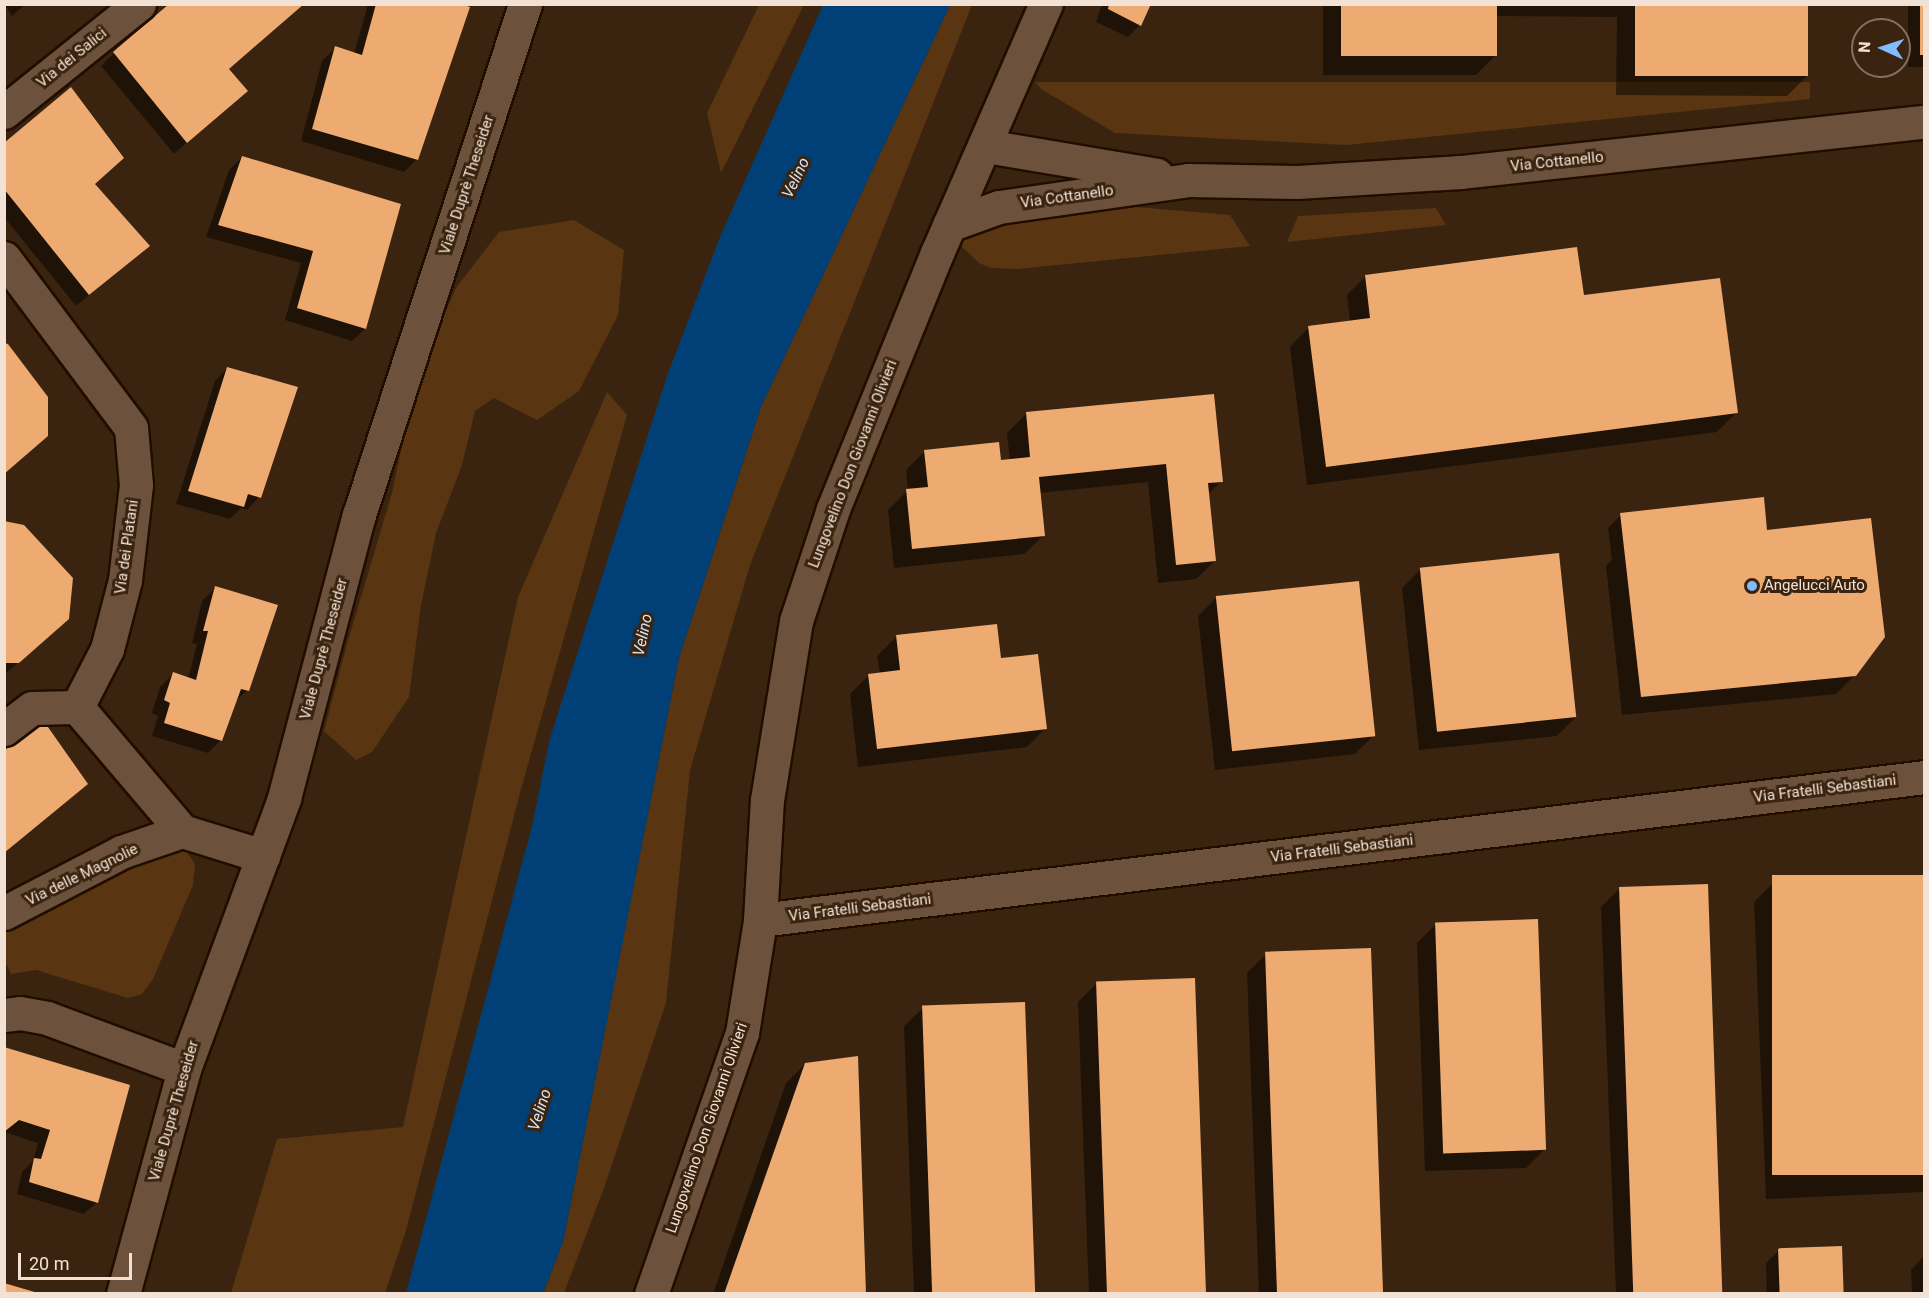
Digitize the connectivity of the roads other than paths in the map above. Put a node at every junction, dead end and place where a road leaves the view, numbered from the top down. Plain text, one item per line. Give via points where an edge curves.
1 (139, 4) edge
2 (525, 4) edge
3 (1046, 4) edge
4 (4, 112) edge
5 (1924, 122) edge
6 (986, 146) junction
7 (1188, 180) junction
8 (949, 225) junction
9 (4, 258) edge
10 (77, 707) junction
11 (4, 729) edge
12 (1924, 777) edge
13 (182, 831) junction
14 (263, 855) junction
15 (4, 913) edge
16 (760, 920) junction
17 (4, 1015) edge
18 (184, 1069) junction
19 (123, 1293) edge
20 (651, 1293) edge

1 - 4 street, Via dei Salici
2 - 14 street, Viale Duprè Theseider via 359,515 284,798
3 - 6 street, Lungovelino Don Giovanni Olivieri
5 - 7 street, Via Cottanello via 1460,172 1298,182
6 - 7 street, Via Cottanello
6 - 8 street, Lungovelino Don Giovanni Olivieri
7 - 8 street, Via Cottanello via 999,207
8 - 16 street, Lungovelino Don Giovanni Olivieri via 833,509 796,621 767,800
9 - 10 street, Via dei Platani via 131,428 136,485 125,580 107,649
10 - 11 street via 32,708
10 - 13 street
12 - 16 street, Via Fratelli Sebastiani
13 - 14 street
13 - 15 street, Via delle Magnolie via 121,852
14 - 18 street, Viale Duprè Theseider
16 - 20 street, Lungovelino Don Giovanni Olivieri via 742,1032
17 - 18 street via 21,1013 47,1018
18 - 19 street, Viale Duprè Theseider

